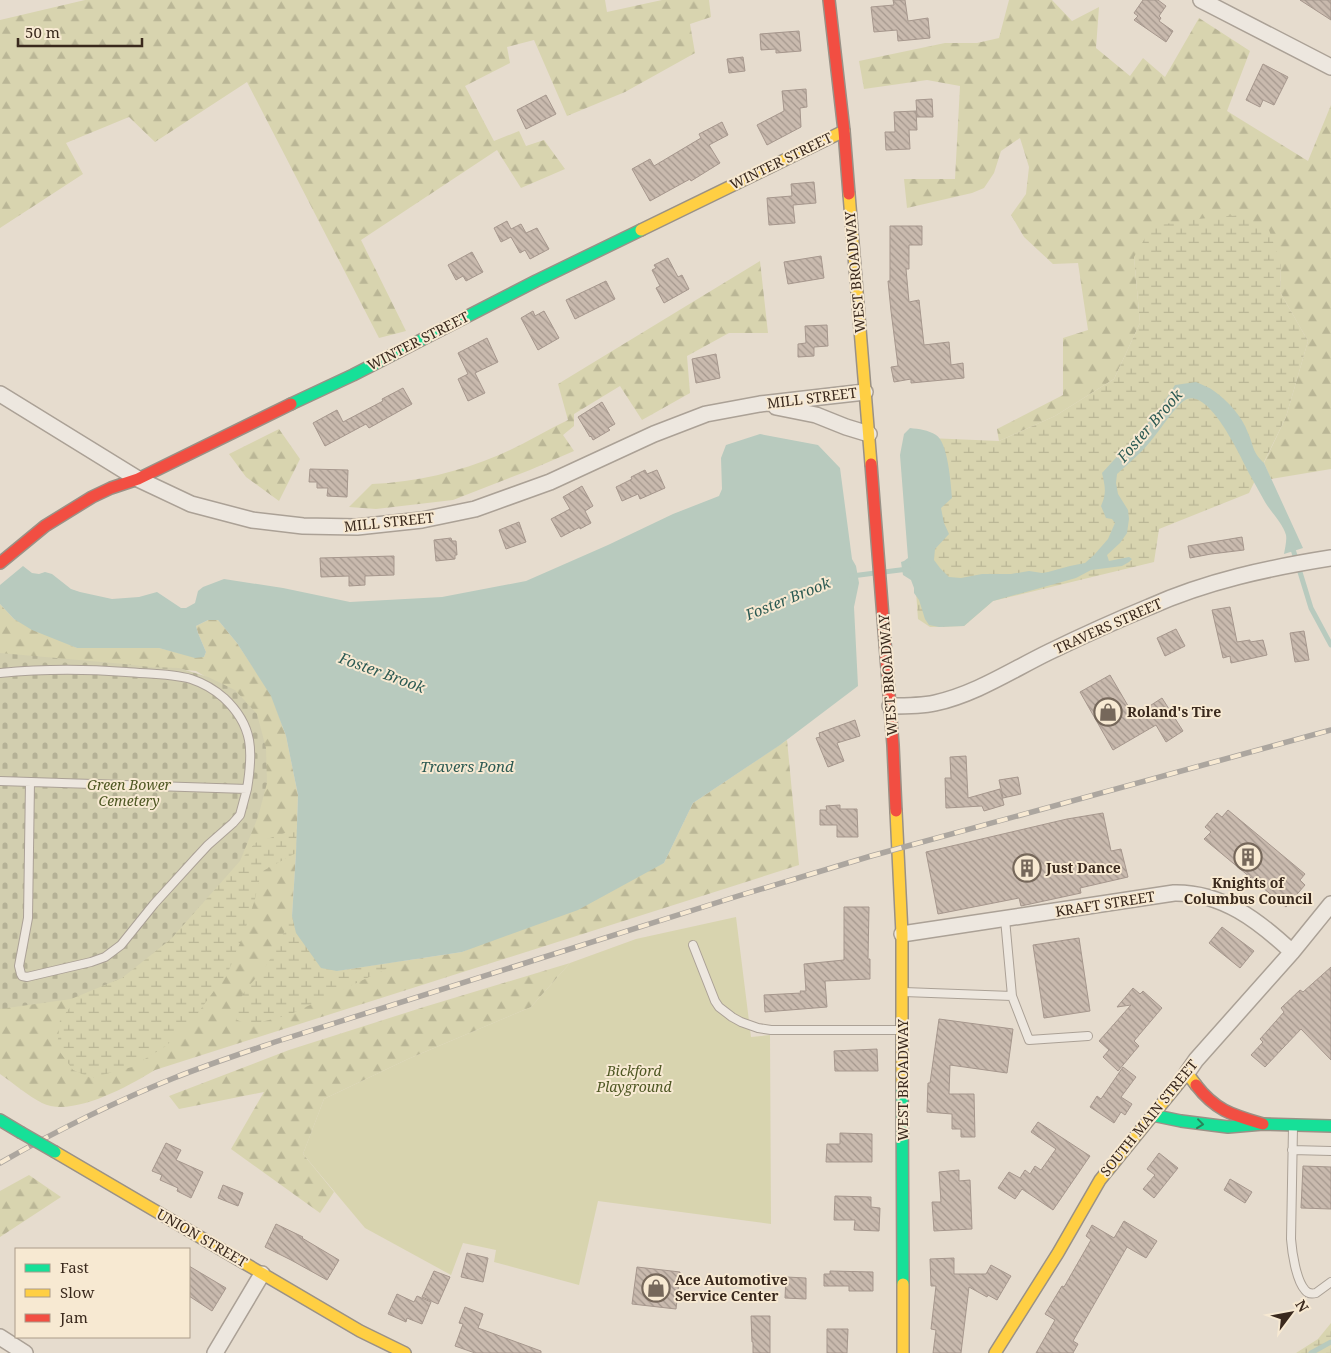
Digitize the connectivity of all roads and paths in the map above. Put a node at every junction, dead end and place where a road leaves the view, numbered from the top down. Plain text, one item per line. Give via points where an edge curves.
1 (829, 0) edge
2 (1201, 0) edge
3 (1331, 68) edge
4 (844, 131) junction
5 (865, 392) junction
6 (0, 394) edge
7 (760, 404) junction
8 (869, 434) junction
9 (138, 480) junction
10 (1324, 559) edge
11 (3, 560) edge
12 (0, 673) edge
13 (890, 706) junction
14 (0, 780) edge
15 (30, 782) junction
16 (247, 789) junction
17 (1331, 904) edge
18 (1005, 919) junction
19 (902, 934) junction
20 (693, 945) dead end
21 (1292, 952) junction
22 (902, 992) junction
23 (1012, 996) junction
24 (903, 1030) junction
25 (1088, 1036) dead end
26 (1187, 1073) junction
27 (1152, 1115) junction
28 (0, 1120) edge
29 (1262, 1124) junction
30 (1293, 1125) junction
31 (1331, 1126) edge
32 (1292, 1150) junction
33 (1331, 1150) edge
34 (262, 1274) junction
35 (1331, 1282) edge
36 (0, 1337) edge
37 (25, 1353) edge
38 (215, 1353) edge
39 (405, 1353) edge
40 (903, 1353) edge
41 (995, 1353) edge

1 - 4 street, WEST BROADWAY
2 - 3 street
4 - 5 street, WEST BROADWAY
4 - 9 street, WINTER STREET
5 - 7 street, MILL STREET
5 - 8 street, WEST BROADWAY
6 - 9 street, MILL STREET
7 - 8 street, MILL STREET via 798,410
7 - 9 street, MILL STREET via 689,420 550,482 475,509 422,520 357,527 303,526 252,520 191,504
8 - 13 street, WEST BROADWAY
9 - 11 street, WINTER STREET via 92,498 45,526
10 - 13 street, TRAVERS STREET via 1274,567 1212,583 1172,597 1050,651 962,695 935,703
12 - 16 lane via 89,669 177,676 206,686 233,707 248,732 250,768
13 - 19 street, WEST BROADWAY
14 - 15 lane
15 - 16 lane
15 - 16 lane via 28,918 19,966 22,976 27,977 91,962 121,945 195,859 240,815
17 - 21 street, SOUTH MAIN STREET
18 - 19 street, KRAFT STREET
18 - 21 street, KRAFT STREET via 1187,893 1241,911
18 - 23 lane
19 - 22 street, WEST BROADWAY
20 - 24 lane via 719,1007 741,1022 771,1030
21 - 26 street, SOUTH MAIN STREET
22 - 23 lane
22 - 24 street, WEST BROADWAY
23 - 25 lane via 1029,1040
24 - 40 street, WEST BROADWAY
26 - 27 street, SOUTH MAIN STREET
26 - 29 street via 1215,1105
27 -> 29 street via 1228,1127
27 - 41 street, SOUTH MAIN STREET via 1100,1180
28 - 34 street, UNION STREET, bridge
29 - 30 street
30 - 31 street
30 - 32 lane
32 - 33 lane
32 - 35 lane via 1292,1256 1305,1290 1316,1293
34 - 38 street
34 - 39 street, UNION STREET via 360,1331
36 - 37 street

